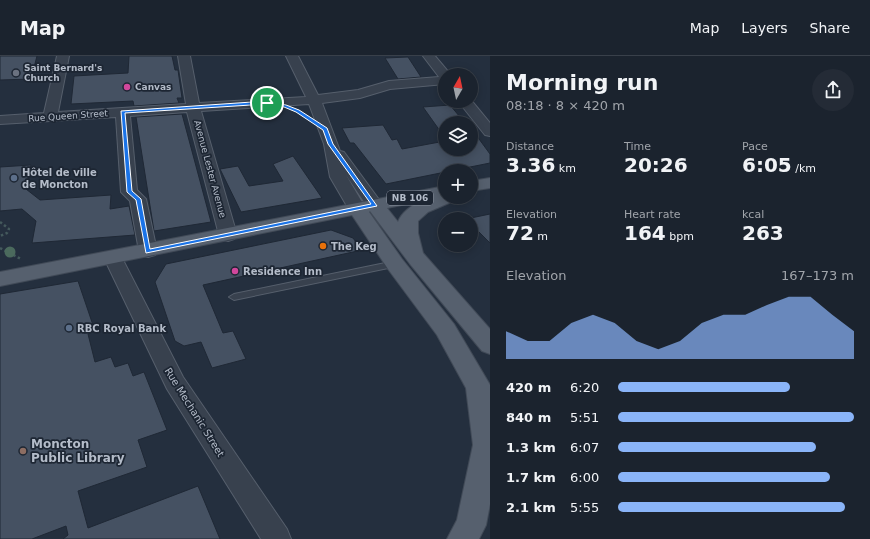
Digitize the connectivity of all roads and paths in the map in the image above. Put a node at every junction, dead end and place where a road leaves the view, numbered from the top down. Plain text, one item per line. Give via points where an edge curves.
1 (64, 56) edge
2 (184, 56) edge
3 (292, 56) edge
4 (428, 56) edge
5 (438, 68) edge
6 (438, 81) edge
7 (314, 100) junction
8 (267, 103) junction
9 (192, 107) junction
10 (471, 108) edge
11 (123, 112) junction
12 (50, 117) junction
13 (0, 120) edge
14 (490, 132) edge
15 (328, 137) junction
16 (490, 183) edge
17 (478, 185) edge
18 (438, 192) edge
19 (438, 201) edge
20 (366, 207) junction
21 (0, 222) edge
22 (228, 235) junction
23 (0, 236) edge
24 (1, 249) edge
25 (148, 251) junction
26 (113, 258) junction
27 (23, 260) dead end
28 (406, 262) junction
29 (0, 279) edge
30 (234, 297) dead end
31 (490, 345) edge
32 (277, 539) edge
33 (462, 539) edge

1 - 12 street
2 - 9 street, Avenue Lester Avenue
3 - 7 street
4 - 5 street
6 - 7 street, Rue Queen Street via 389,85 360,94
7 - 8 street, Rue Queen Street
7 - 15 street
8 - 9 street, Rue Queen Street
8 - 15 street via 298,111
9 - 11 street, Rue Queen Street
9 - 22 street, Avenue Lester Avenue
10 - 14 street
11 - 12 street, Rue Queen Street
11 - 25 street via 129,192 138,199
12 - 13 street, Rue Queen Street
15 - 20 street via 338,177
16 - 17 main road
18 - 20 main road, NB 106
19 - 28 main road via 422,208 408,220
20 - 22 main road, NB 106
20 - 28 main road
21 - 23 path via 9,229
22 - 25 main road, NB 106
24 - 27 path
25 - 26 main road, NB 106
26 - 29 main road, NB 106
26 - 32 street, Rue Mechanic Street via 175,383
28 - 30 lane
28 - 31 main road
28 - 33 main road via 479,388 487,445 471,525

